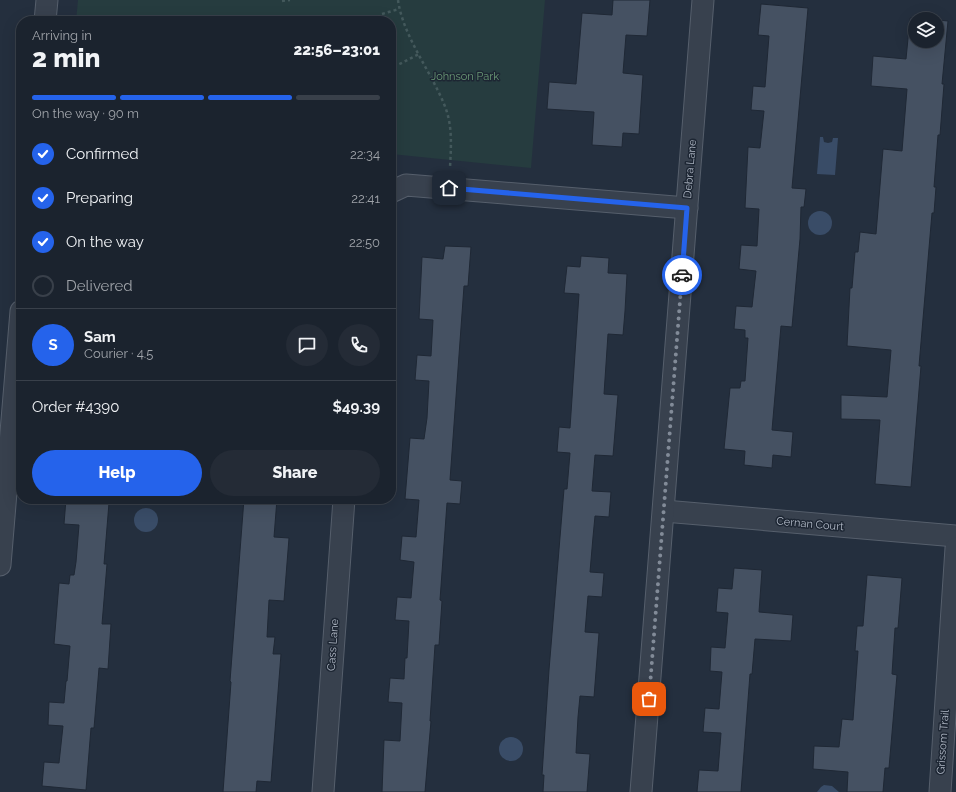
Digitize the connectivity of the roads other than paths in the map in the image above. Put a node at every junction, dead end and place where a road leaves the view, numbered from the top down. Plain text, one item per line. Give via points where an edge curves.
1 (47, 0) edge
2 (703, 0) edge
3 (45, 16) edge
4 (396, 190) edge
5 (687, 208) junction
6 (16, 371) edge
7 (344, 504) edge
8 (664, 511) junction
9 (956, 536) edge
10 (956, 548) edge
11 (0, 565) edge
12 (951, 701) edge
13 (322, 792) edge
14 (641, 792) edge
15 (940, 792) edge

1 - 3 street
2 - 5 street, Debra Lane
4 - 5 street via 406,185
5 - 8 street, Debra Lane
6 - 11 street
7 - 13 street, Cass Lane
8 - 9 street, Cernan Court
8 - 14 street, Debra Lane
10 - 12 street, Grissom Trail
12 - 15 street, Grissom Trail

